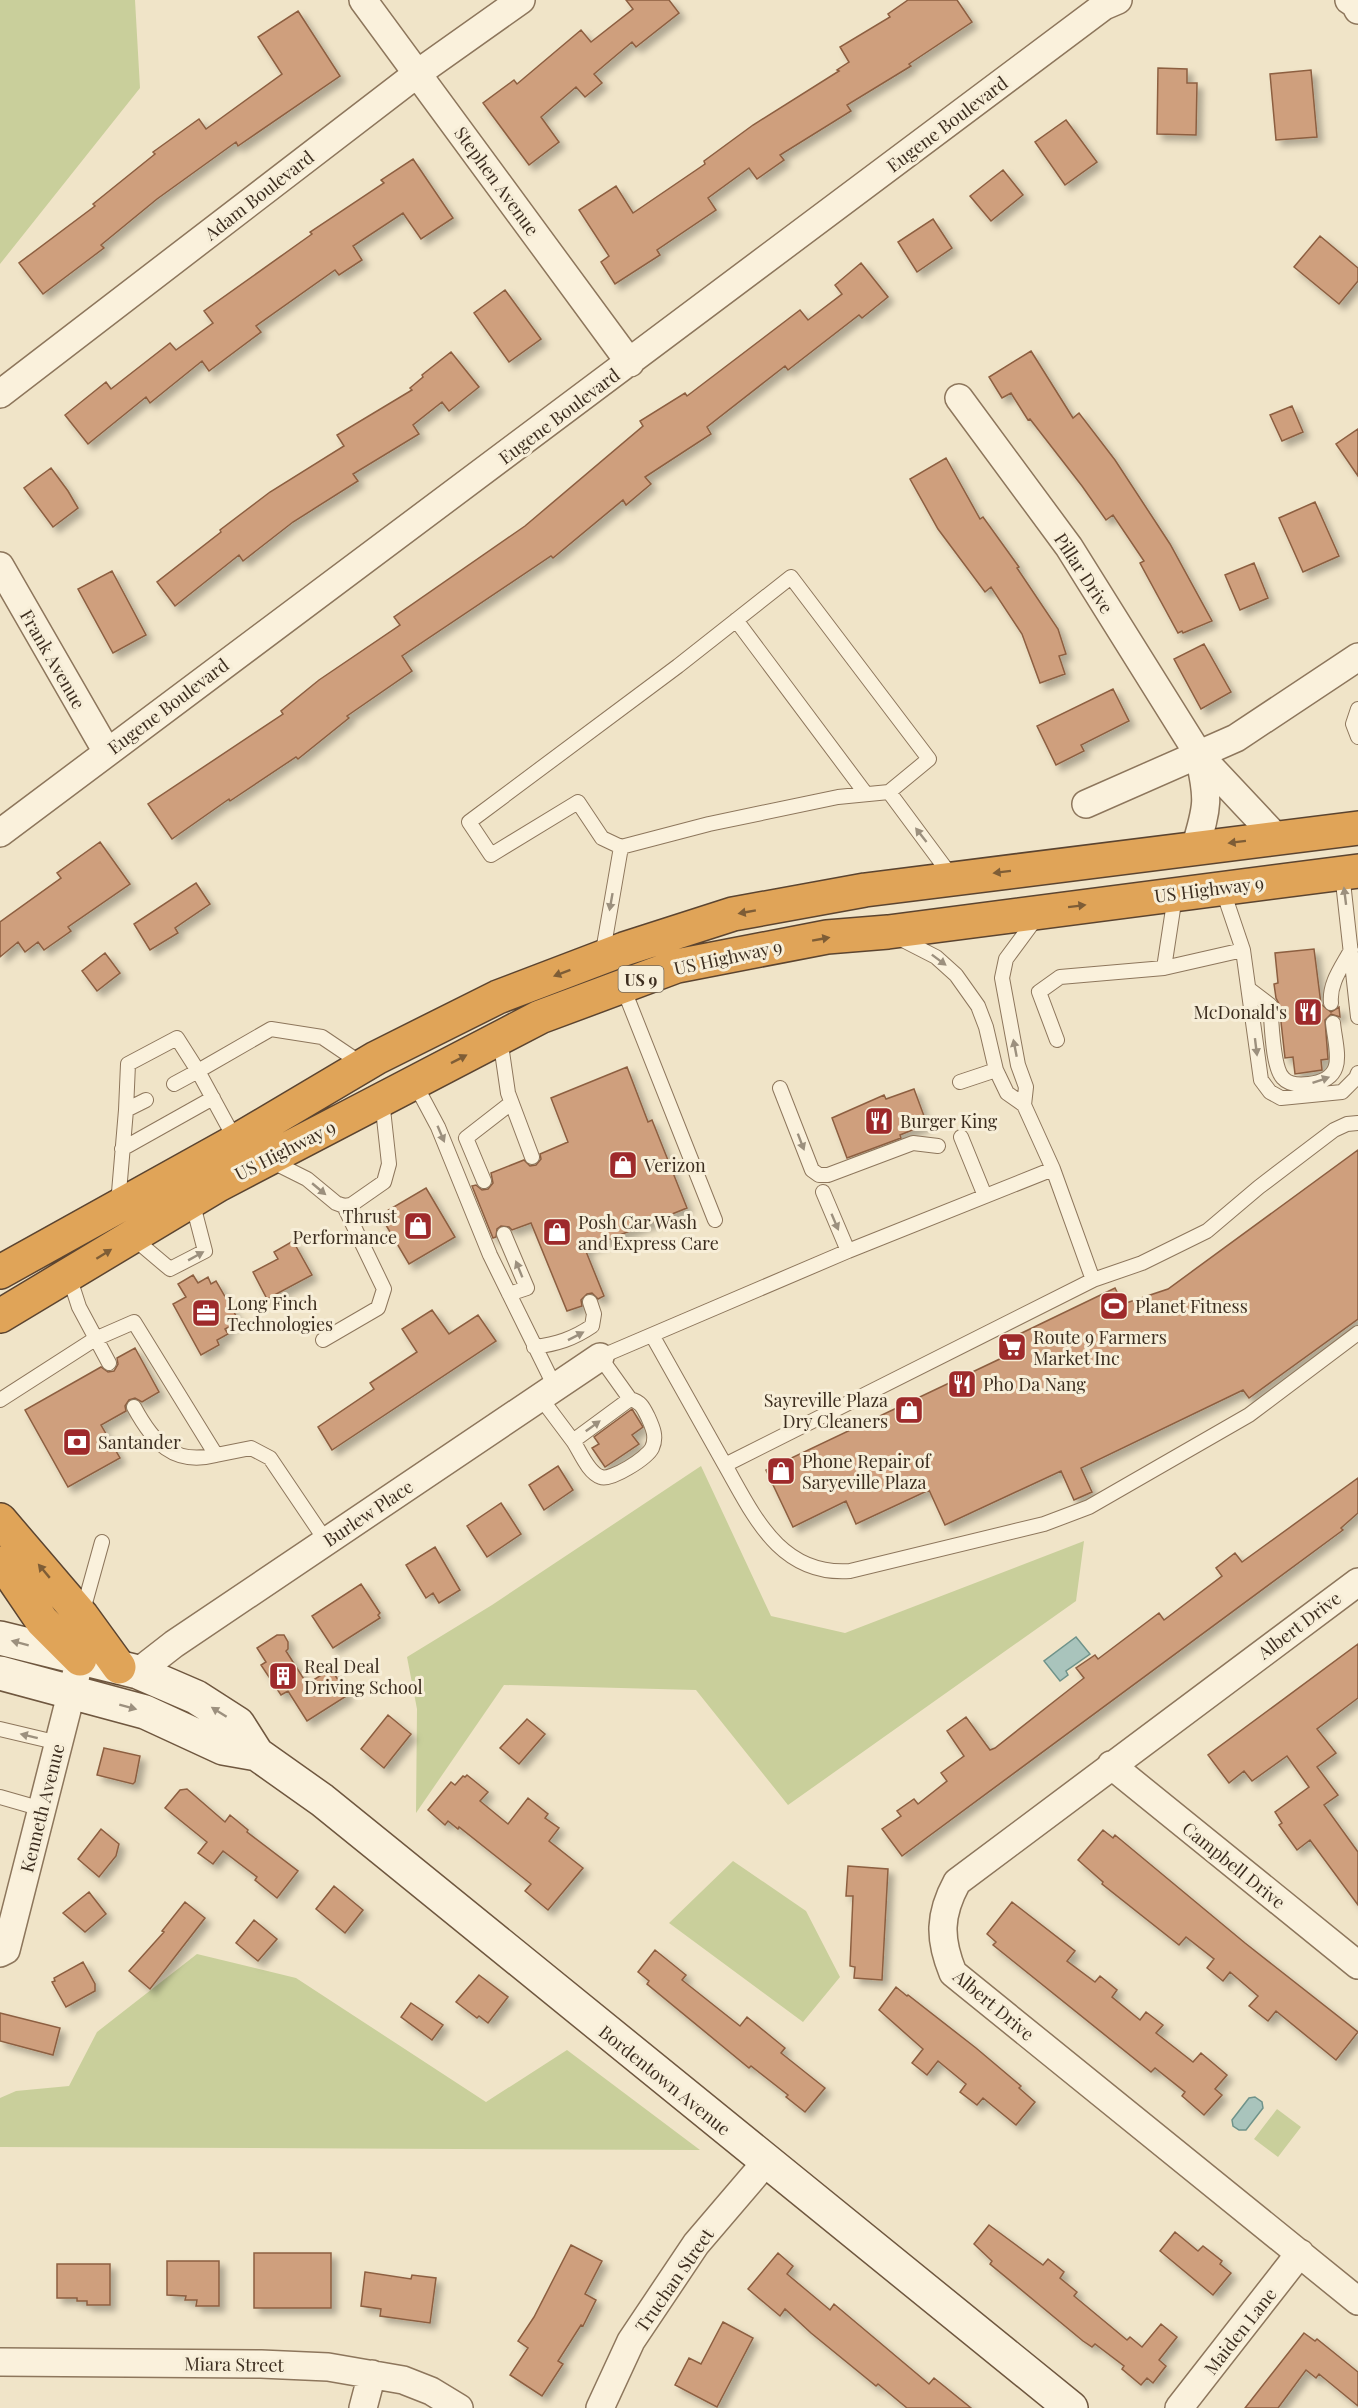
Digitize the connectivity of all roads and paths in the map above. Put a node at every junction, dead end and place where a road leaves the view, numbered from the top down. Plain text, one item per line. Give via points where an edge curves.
1 (363, 0) edge
2 (521, 0) edge
3 (1118, 0) edge
4 (1349, 0) edge
5 (1358, 10) edge
6 (418, 73) junction
7 (630, 363) junction
8 (0, 394) edge
9 (959, 398) dead end
10 (0, 566) edge
11 (736, 620) junction
12 (1358, 657) edge
13 (1358, 709) edge
14 (1358, 737) edge
15 (107, 752) junction
16 (1199, 755) junction
17 (889, 792) junction
18 (866, 794) junction
19 (1086, 804) dead end
20 (1358, 828) edge
21 (0, 833) edge
22 (1276, 837) junction
23 (621, 846) junction
24 (1195, 848) junction
25 (1350, 872) edge
26 (954, 878) junction
27 (1222, 888) junction
28 (1175, 894) junction
29 (1042, 910) junction
30 (888, 932) junction
31 (1243, 950) junction
32 (1351, 950) junction
33 (602, 957) junction
34 (1164, 968) junction
35 (622, 985) junction
36 (1249, 988) junction
37 (1331, 1003) dead end
38 (1358, 1017) edge
39 (1333, 1023) dead end
40 (500, 1038) junction
41 (1057, 1040) dead end
42 (364, 1066) junction
43 (996, 1070) junction
44 (198, 1071) junction
45 (1358, 1073) edge
46 (414, 1082) junction
47 (960, 1082) dead end
48 (174, 1084) dead end
49 (780, 1088) dead end
50 (213, 1098) junction
51 (146, 1100) dead end
52 (382, 1100) junction
53 (511, 1103) junction
54 (1024, 1105) junction
55 (126, 1110) junction
56 (1358, 1123) edge
57 (961, 1137) dead end
58 (236, 1141) junction
59 (938, 1146) dead end
60 (122, 1149) junction
61 (532, 1157) dead end
62 (269, 1160) junction
63 (1053, 1169) junction
64 (484, 1181) dead end
65 (823, 1192) dead end
66 (985, 1196) junction
67 (192, 1201) junction
68 (344, 1206) junction
69 (117, 1207) junction
70 (715, 1220) dead end
71 (504, 1234) dead end
72 (132, 1237) junction
73 (848, 1251) junction
74 (5, 1265) edge
75 (69, 1275) junction
76 (1093, 1280) junction
77 (509, 1294) junction
78 (590, 1302) dead end
79 (0, 1316) edge
80 (1358, 1333) edge
81 (652, 1335) junction
82 (95, 1339) junction
83 (323, 1340) dead end
84 (534, 1347) junction
85 (600, 1357) junction
86 (109, 1363) dead end
87 (547, 1392) junction
88 (0, 1400) edge
89 (630, 1400) junction
90 (134, 1407) dead end
91 (573, 1441) junction
92 (216, 1455) junction
93 (724, 1465) junction
94 (0, 1520) edge
95 (0, 1535) edge
96 (326, 1541) junction
97 (102, 1542) dead end
98 (3, 1576) edge
99 (1358, 1582) edge
100 (82, 1616) junction
101 (0, 1638) edge
102 (80, 1659) junction
103 (129, 1670) junction
104 (0, 1673) edge
105 (72, 1692) junction
106 (0, 1728) edge
107 (59, 1743) junction
108 (257, 1754) junction
109 (1111, 1765) junction
110 (0, 1797) edge
111 (42, 1809) junction
112 (0, 1953) edge
113 (1358, 1965) edge
114 (766, 2162) junction
115 (1300, 2253) junction
116 (1358, 2301) edge
117 (0, 2362) edge
118 (372, 2374) junction
119 (363, 2408) edge
120 (459, 2408) edge
121 (600, 2408) edge
122 (1071, 2408) edge
123 (1179, 2408) edge

1 - 6 street, Stephen Avenue
2 - 6 street, Adam Boulevard
3 - 7 street, Eugene Boulevard via 1104,6
4 - 5 street
6 - 7 street, Stephen Avenue
6 - 8 street, Adam Boulevard
7 - 15 street, Eugene Boulevard
9 - 16 street, Pillar Drive via 1069,547
10 - 15 street, Frank Avenue
11 - 17 lane via 791,576 930,759
11 - 18 lane
11 - 23 lane via 469,822 491,855 578,802 602,838
12 - 16 street via 1236,738
13 - 14 lane via 1353,724
15 - 21 street, Eugene Boulevard
16 - 19 street
16 - 22 street, Pillar Drive
16 - 24 street, Pillar Drive via 1207,789 1206,812
17 - 18 lane
26 -> 17 lane
18 - 23 lane via 709,824
20 - 22 highway, US Highway 9 / US 9
22 -> 24 highway, US Highway 9 / US 9
23 -> 33 lane
24 -> 26 highway, US Highway 9 / US 9
25 - 27 highway, US Highway 9 / US 9
32 -> 25 lane
26 -> 33 highway, US Highway 9 / US 9 via 733,914
27 - 28 highway, US Highway 9 / US 9
27 - 31 lane
29 -> 28 highway, US Highway 9 / US 9
28 - 34 lane
29 - 30 highway, US Highway 9 / US 9
54 -> 29 lane via 1026,1087 1018,1065 1002,978 1006,960
35 -> 30 highway, US Highway 9 / US 9 via 677,966 827,938
30 -> 43 lane via 936,957 970,992 986,1027
31 - 34 lane
31 - 36 lane
32 - 37 lane via 1334,981
32 - 38 lane
33 -> 42 highway, US Highway 9 / US 9 via 498,998
34 - 41 lane via 1060,977 1039,992
35 - 40 highway, US Highway 9 / US 9 via 540,1017
35 - 70 lane
36 -> 39 lane via 1270,1005 1277,1063 1282,1078 1294,1084 1321,1082 1330,1078 1338,1066
36 -> 45 lane via 1261,1080 1270,1092 1281,1098 1342,1092
46 -> 40 highway, US Highway 9 / US 9
40 - 53 lane
42 - 44 lane via 322,1037 271,1029
42 - 58 highway, US Highway 9 / US 9
43 - 47 lane
43 - 54 lane via 1007,1093
44 - 48 lane
44 - 50 lane
44 - 55 lane via 177,1038 128,1064
46 - 52 highway, US Highway 9 / US 9
46 -> 77 lane via 438,1127
49 -> 59 lane via 812,1170 819,1175 913,1143
50 - 58 lane
50 - 60 lane
51 - 55 lane
52 - 62 highway, US Highway 9 / US 9
52 - 68 lane via 389,1164 384,1182
53 - 61 lane
53 - 64 lane via 466,1138
54 - 63 lane
55 - 60 lane
56 - 76 lane via 1334,1130 1207,1232 1142,1263
57 - 66 lane
58 - 69 highway, US Highway 9 / US 9
60 - 69 lane
62 - 67 highway, US Highway 9 / US 9
62 -> 68 lane via 307,1179
63 - 66 lane
63 - 76 lane
65 -> 73 lane
66 - 73 lane
67 - 72 highway, US Highway 9 / US 9
72 -> 67 lane via 170,1269 205,1251
68 - 83 lane via 384,1289 378,1308
69 - 74 highway, US Highway 9 / US 9
77 -> 71 lane via 527,1288
75 -> 72 highway, US Highway 9 / US 9
73 - 81 lane
75 - 79 highway, US Highway 9 / US 9
75 - 82 lane
76 - 93 lane
77 - 84 lane
84 -> 78 lane via 575,1337 592,1326
80 - 93 lane via 1248,1414 1089,1507 1044,1524 850,1571 812,1567 781,1549 762,1530
81 - 85 lane
81 - 93 lane
82 - 86 lane
82 - 88 lane
82 - 92 lane via 134,1322
84 - 87 lane
85 - 87 street, Burlew Place
85 - 89 lane
87 - 91 lane
87 - 96 street, Burlew Place
91 -> 89 lane
89 - 91 lane via 643,1407 655,1432 653,1447 646,1456 609,1478 601,1477
90 - 92 lane via 162,1445 183,1458
92 - 96 lane via 251,1448 270,1458
100 -> 94 highway
95 - 98 highway
96 - 103 street, Burlew Place
97 - 100 lane
98 - 102 highway
99 - 109 street, Albert Drive
100 - 103 highway
102 -> 101 street, Bordentown Avenue
102 - 103 street, Bordentown Avenue
102 - 105 street, Kenneth Avenue
108 -> 103 street, Bordentown Avenue via 238,1724 196,1697
104 - 105 street, Bordentown Avenue
105 - 107 street, Kenneth Avenue
105 -> 108 street, Bordentown Avenue via 145,1712 223,1748
107 -> 106 lane
107 - 111 street, Kenneth Avenue
108 - 114 street, Bordentown Avenue via 322,1800
109 - 113 street, Campbell Drive
109 - 115 street, Albert Drive via 957,1882 943,1913 946,1958 953,1973
110 - 111 lane
111 - 112 street, Kenneth Avenue via 6,1950
114 - 121 street, Truchan Street via 696,2244 631,2341
114 - 122 street, Bordentown Avenue
115 - 116 street, Albert Drive
115 - 123 street, Maiden Lane
117 - 118 street, Miara Street via 261,2364 328,2367
118 - 119 street
118 - 120 street, Miara Street via 403,2380

